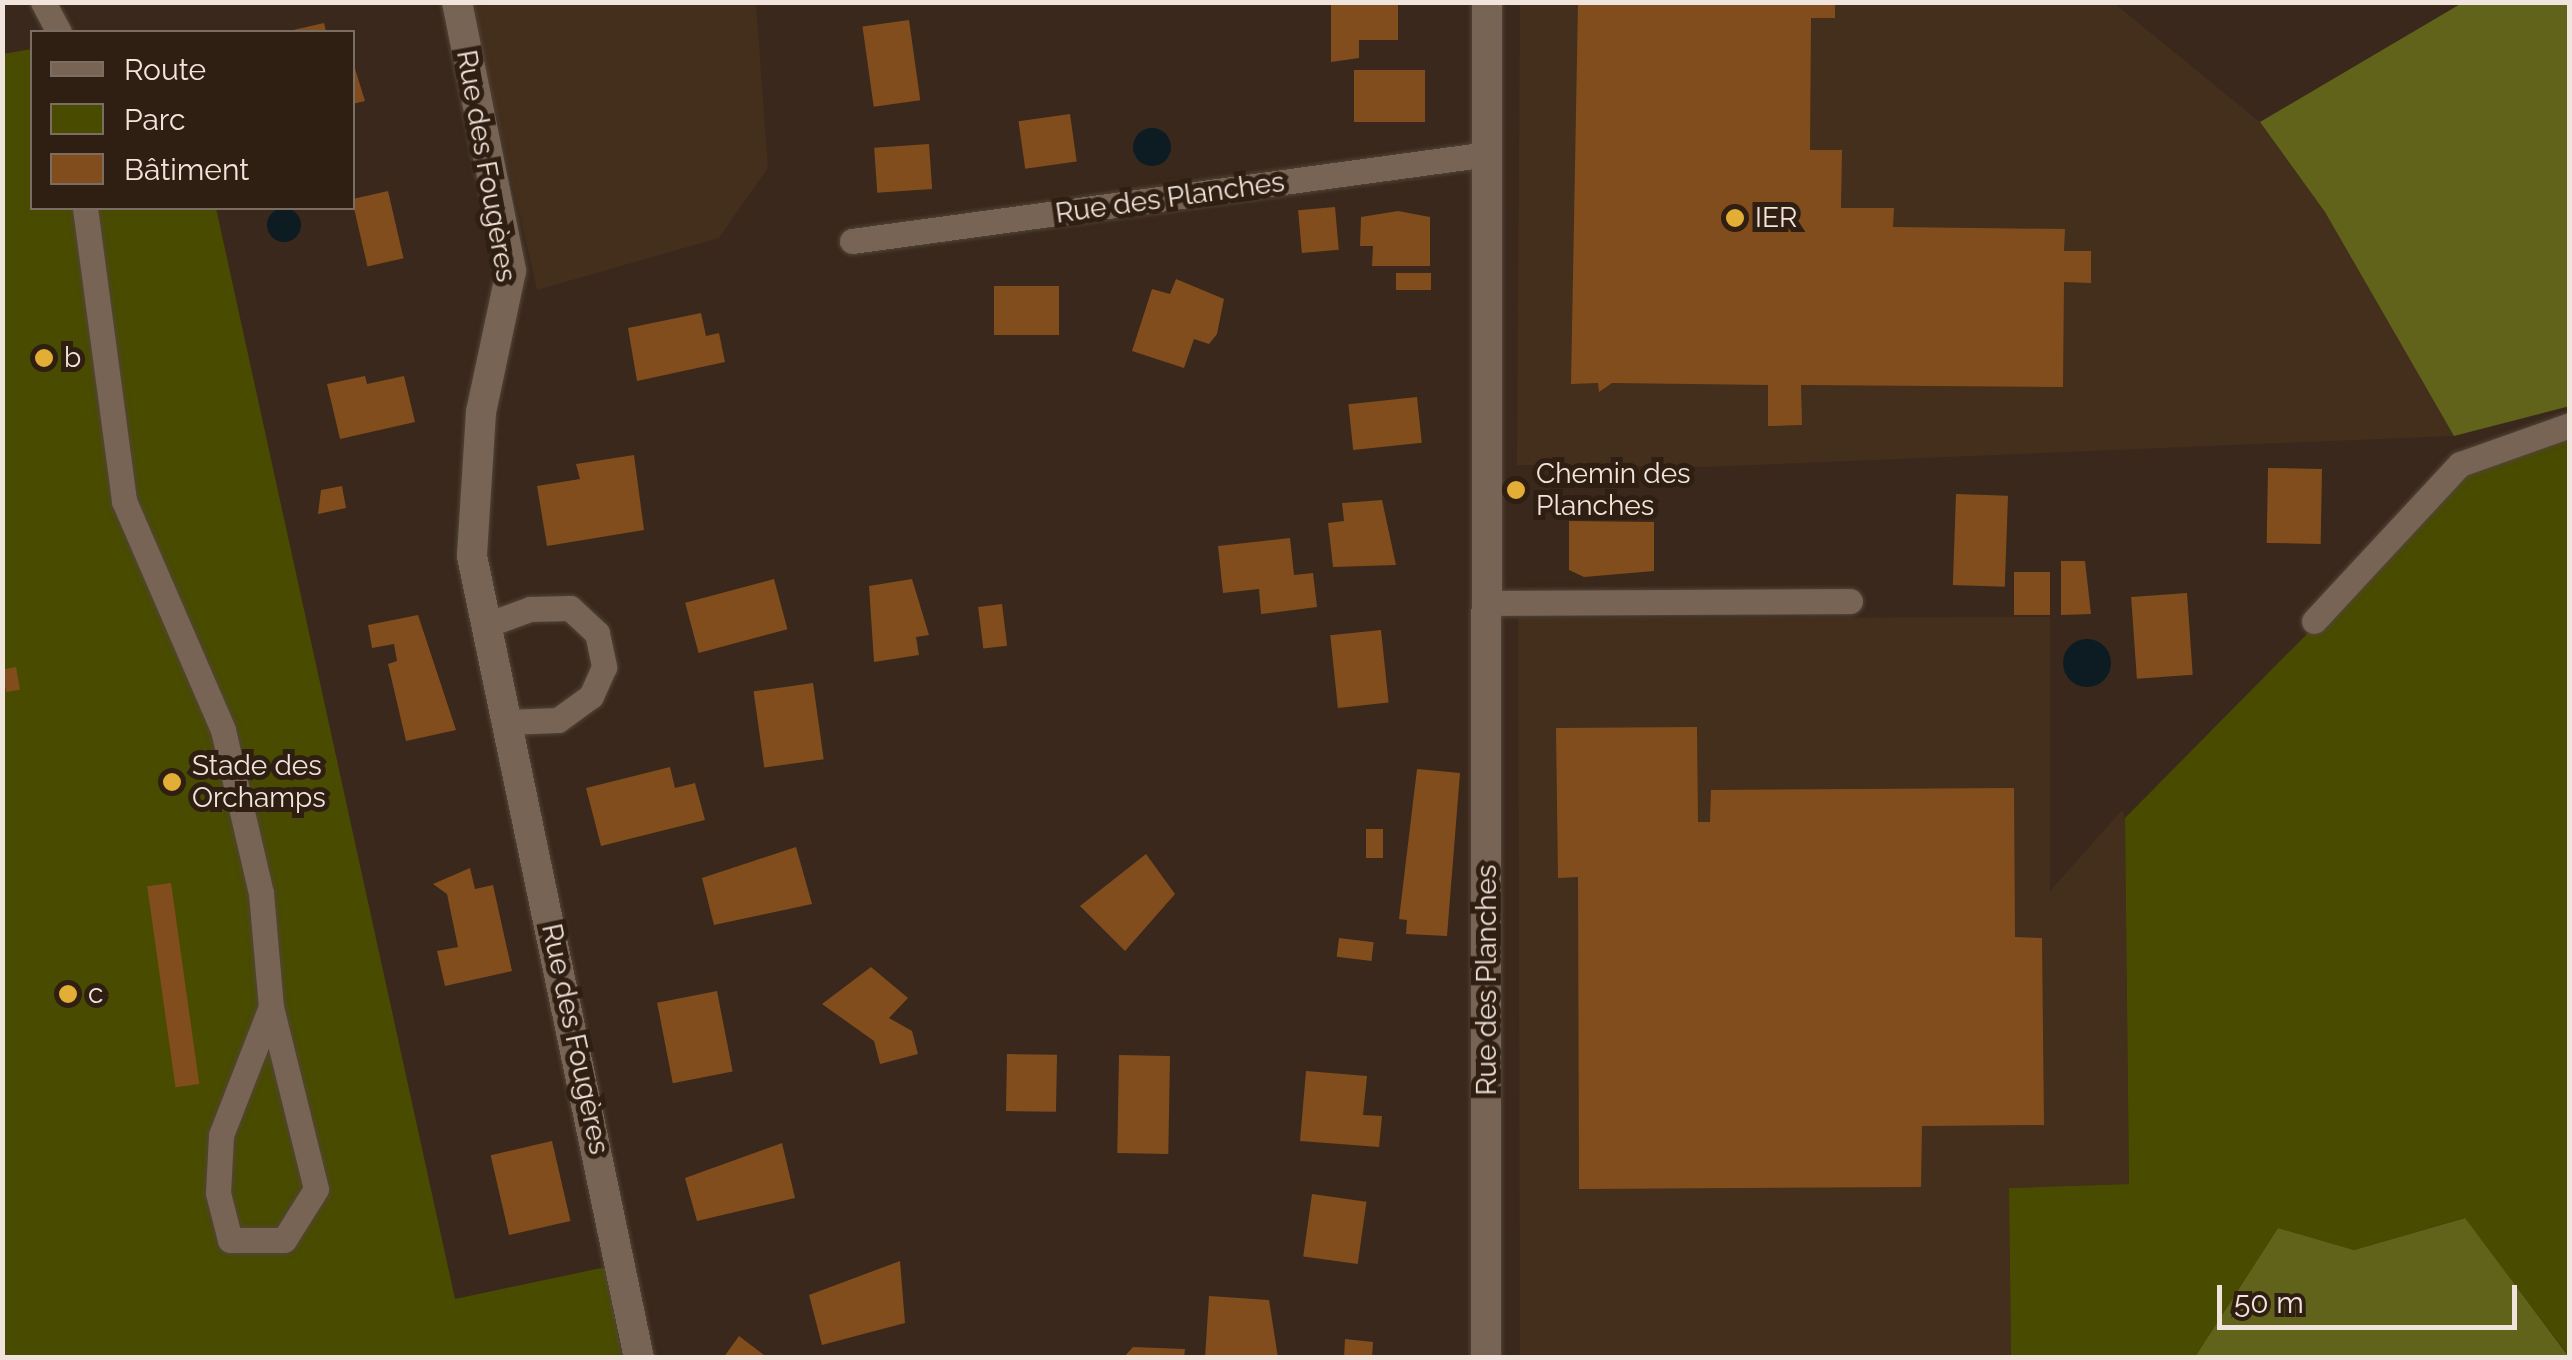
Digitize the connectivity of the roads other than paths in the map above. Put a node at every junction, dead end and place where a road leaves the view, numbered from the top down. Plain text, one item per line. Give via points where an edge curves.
1 (43, 2) edge
2 (457, 2) edge
3 (1487, 2) edge
4 (58, 30) edge
5 (1488, 154) junction
6 (85, 210) edge
7 (852, 241) dead end
8 (2570, 425) edge
9 (1850, 600) dead end
10 (1490, 603) junction
11 (2314, 621) dead end
12 (490, 624) junction
13 (506, 722) junction
14 (271, 1007) junction
15 (639, 1358) edge
16 (1486, 1358) edge

1 - 4 lane
2 - 12 street, Rue des Fougères via 510,271 482,412 472,556
3 - 5 street, Rue des Planches
5 - 7 lane, Rue des Planches
5 - 10 street, Rue des Planches
6 - 14 lane via 124,501 224,730 261,893
8 - 11 lane via 2460,464
9 - 10 lane
10 - 16 street, Rue des Planches
12 - 13 street, Rue des Fougères
12 - 13 lane via 530,608 570,608 597,634 604,667 590,696 558,720
13 - 15 street, Rue des Fougères
14 - 14 lane via 316,1189 284,1240 230,1240 218,1193 221,1134

